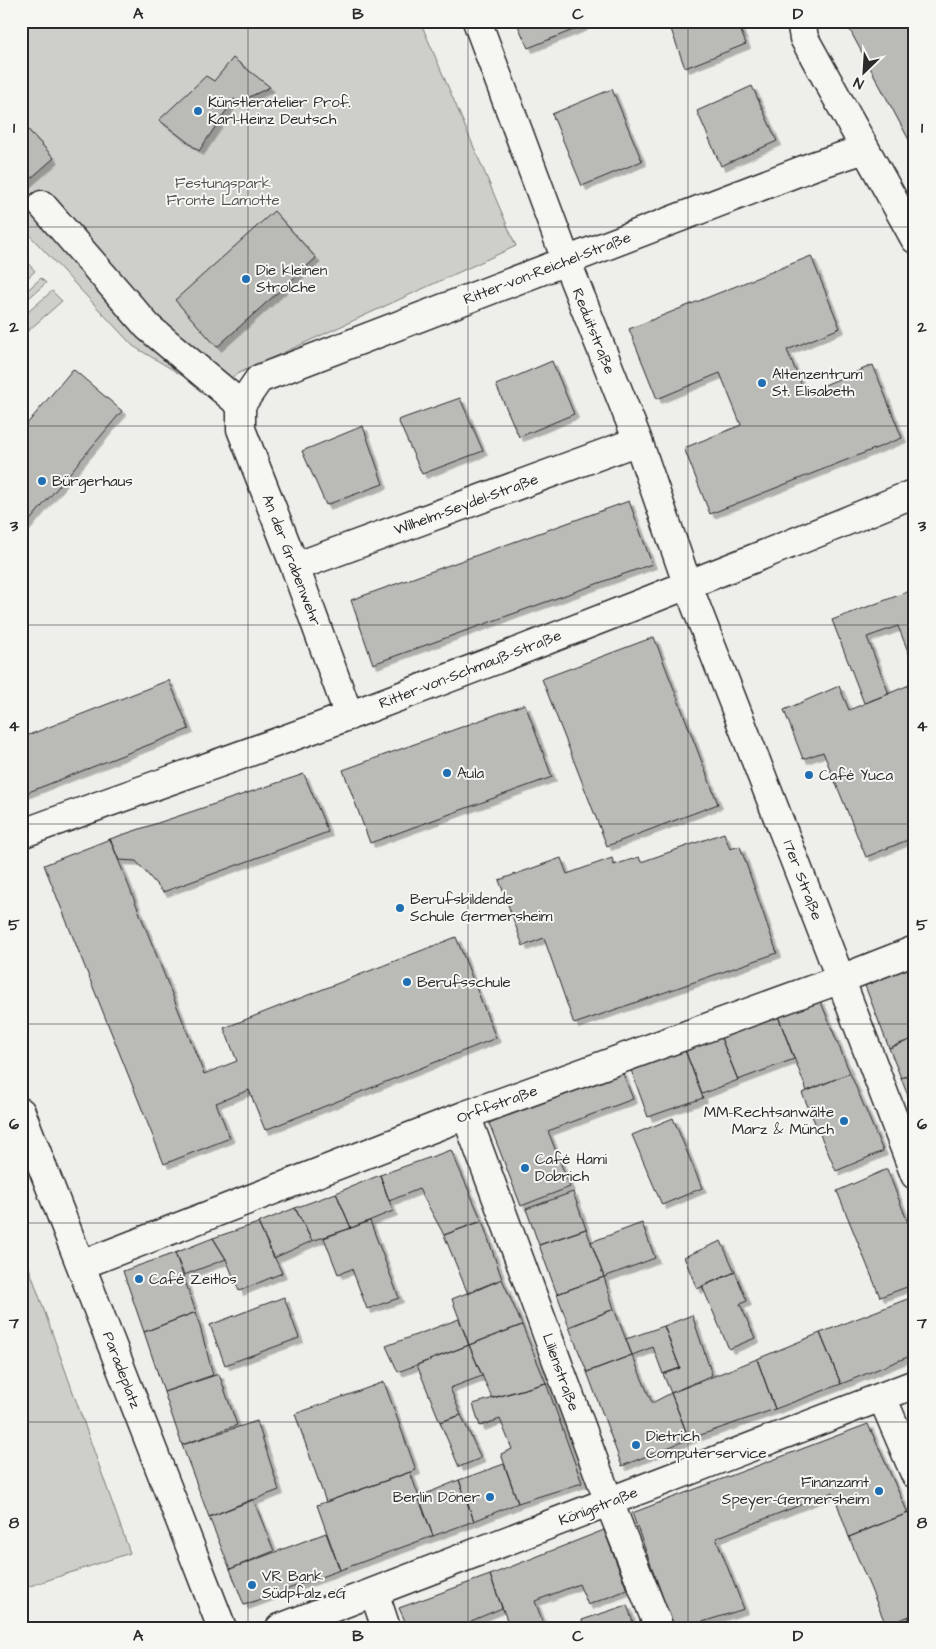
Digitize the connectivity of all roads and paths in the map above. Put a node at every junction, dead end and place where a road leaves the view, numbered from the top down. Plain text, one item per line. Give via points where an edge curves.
1 (478, 21) edge
2 (801, 21) edge
3 (865, 149) junction
4 (42, 205) dead end
5 (915, 239) edge
6 (566, 260) junction
7 (241, 404) junction
8 (638, 441) junction
9 (915, 494) edge
10 (295, 567) junction
11 (688, 586) junction
12 (349, 716) junction
13 (21, 834) edge
14 (915, 950) edge
15 (841, 979) junction
16 (21, 1112) edge
17 (466, 1115) junction
18 (915, 1175) edge
19 (81, 1265) junction
20 (915, 1384) edge
21 (882, 1397) junction
22 (915, 1474) edge
23 (609, 1502) junction
24 (374, 1592) junction
25 (222, 1628) edge
26 (280, 1628) edge
27 (386, 1628) edge
28 (659, 1628) edge

1 - 6 street, Reduitstraße
2 - 3 street via 804,38
3 - 5 street
3 - 6 street, Ritter-von-Reichel-Straße
4 - 7 street via 148,327
6 - 7 street, Ritter-von-Reichel-Straße via 259,379
6 - 8 street, Reduitstraße
7 - 10 street, An der Grabenwehr via 241,429
8 - 10 street, Wilhelm-Seydel-Straße
8 - 11 street, Reduitstraße
9 - 11 street, Ritter-von-Schmauß-Straße
10 - 12 street, An der Grabenwehr
11 - 12 street, Ritter-von-Schmauß-Straße
11 - 15 street, 17er Straße
12 - 13 street, Ritter-von-Schmauß-Straße
14 - 15 street, Orffstraße
15 - 17 street, Orffstraße
15 - 18 street, 17er Straße
16 - 19 street, Paradeplatz
17 - 19 street, Orffstraße
17 - 23 street, Lilienstraße
19 - 25 street, Paradeplatz
20 - 21 street, Königstraße
21 - 22 street
21 - 23 street, Königstraße
23 - 24 street, Königstraße
23 - 28 street, Lilienstraße
24 - 26 street, Königstraße
24 - 27 street

